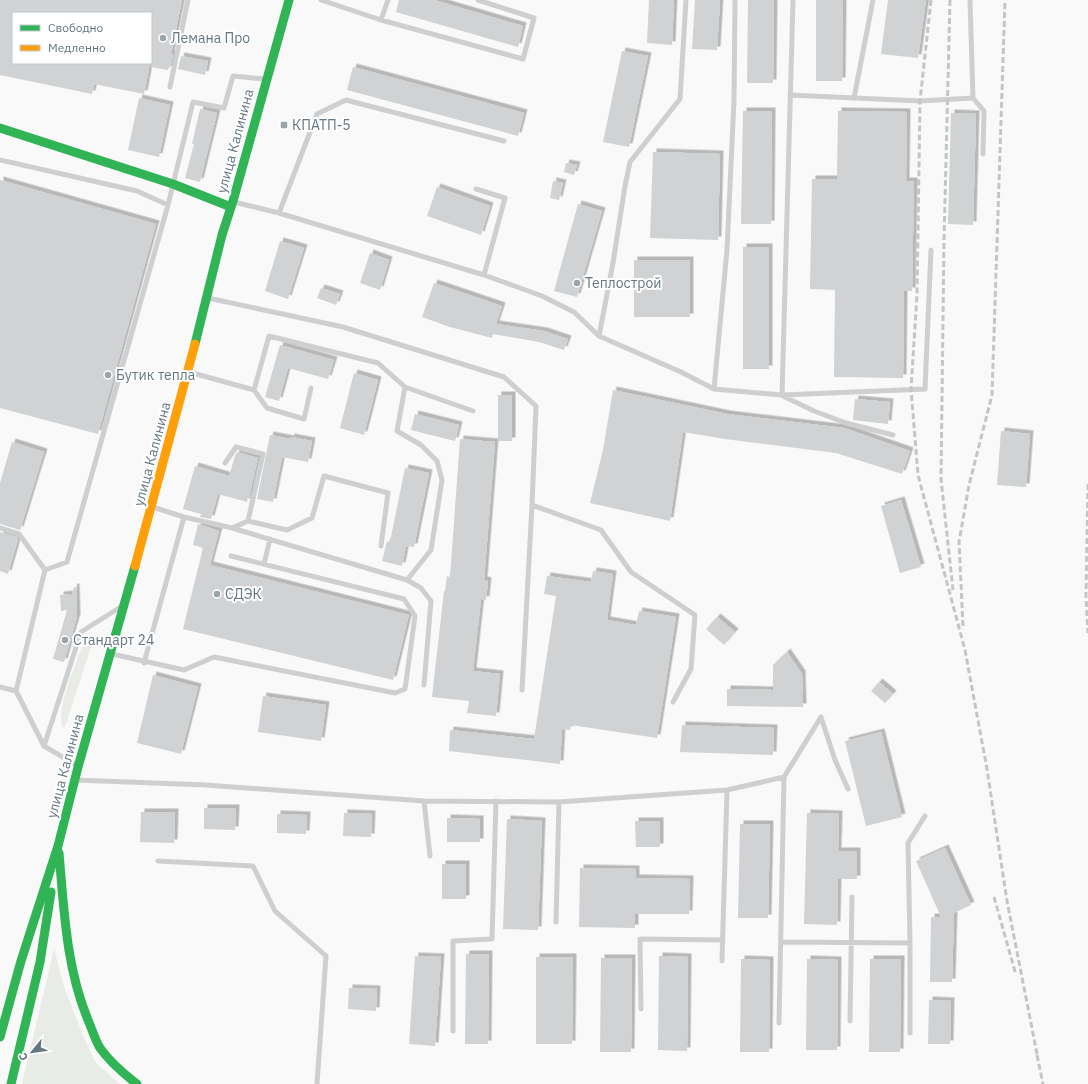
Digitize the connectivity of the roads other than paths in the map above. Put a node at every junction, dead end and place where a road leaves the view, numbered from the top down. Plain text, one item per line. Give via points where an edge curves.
1 (188, 0) edge
2 (289, 0) edge
3 (321, 0) edge
4 (388, 0) edge
5 (478, 0) edge
6 (686, 0) edge
7 (735, 0) edge
8 (793, 0) edge
9 (873, 0) edge
10 (970, 0) edge
11 (381, 20) junction
12 (267, 79) junction
13 (170, 87) dead end
14 (790, 95) junction
15 (854, 98) junction
16 (973, 98) junction
17 (0, 128) edge
18 (504, 141) dead end
19 (983, 154) dead end
20 (0, 160) edge
21 (173, 184) junction
22 (476, 189) dead end
23 (232, 204) junction
24 (168, 205) junction
25 (279, 213) junction
26 (931, 250) dead end
27 (484, 275) junction
28 (207, 298) junction
29 (599, 336) junction
30 (188, 372) junction
31 (405, 387) junction
32 (311, 388) dead end
33 (714, 389) junction
34 (254, 390) junction
35 (782, 395) junction
36 (473, 411) dead end
37 (894, 435) dead end
38 (225, 463) dead end
39 (152, 506) junction
40 (532, 506) junction
41 (184, 517) junction
42 (248, 521) junction
43 (0, 528) edge
44 (232, 528) junction
45 (270, 539) junction
46 (381, 546) dead end
47 (231, 556) dead end
48 (264, 564) junction
49 (45, 570) junction
50 (407, 580) junction
51 (125, 605) junction
52 (111, 654) junction
53 (144, 663) junction
54 (424, 685) dead end
55 (0, 687) edge
56 (16, 690) junction
57 (522, 690) dead end
58 (673, 702) dead end
59 (44, 746) junction
60 (78, 767) junction
61 (784, 777) junction
62 (75, 780) junction
63 (848, 789) dead end
64 (727, 790) junction
65 (424, 801) junction
66 (496, 801) junction
67 (559, 802) junction
68 (924, 816) dead end
69 (58, 846) junction
70 (430, 856) dead end
71 (158, 861) dead end
72 (852, 897) dead end
73 (556, 922) dead end
74 (723, 940) junction
75 (781, 942) junction
76 (850, 943) junction
77 (910, 943) junction
78 (722, 961) dead end
79 (641, 1009) dead end
80 (850, 1021) dead end
81 (779, 1023) dead end
82 (453, 1031) dead end
83 (910, 1033) dead end
84 (0, 1037) edge
85 (11, 1084) edge
86 (137, 1084) edge
87 (317, 1084) edge

1 - 13 lane
2 - 12 main road, улица Калинина
3 - 11 lane
4 - 11 lane
5 - 11 lane via 534,18 523,59
6 - 29 lane via 680,99 630,162
7 - 33 lane via 734,100 727,250
8 - 14 lane
9 - 15 lane
10 - 16 lane
12 - 21 lane via 233,76 224,108 193,102
12 - 23 main road, улица Калинина
14 - 15 lane
14 - 35 lane
15 - 16 lane via 920,101
16 - 19 lane via 984,111
17 - 21 main road
18 - 25 lane via 346,100 317,114
20 - 24 lane via 137,191
21 - 23 main road
21 - 24 lane
22 - 27 lane via 505,198
23 - 25 lane
23 - 28 main road, улица Калинина
24 - 49 lane via 67,562
25 - 27 lane
26 - 35 lane via 925,389
27 - 29 lane via 542,296 574,312
28 - 30 main road, улица Калинина
28 - 40 lane via 343,326 504,377 536,406
29 - 33 lane
30 - 34 lane
30 - 39 main road, улица Калинина
31 - 34 lane via 378,363 269,336
31 - 36 lane
31 - 50 lane via 397,431 421,445 437,461 442,480 431,550
32 - 34 lane via 304,419 267,408
33 - 35 lane
35 - 37 lane via 846,423
38 - 42 lane via 236,447 263,454
39 - 41 lane
39 - 51 main road, улица Калинина
40 - 57 lane
40 - 58 lane via 601,530 631,572 695,615 692,669
41 - 44 lane
41 - 53 lane
42 - 44 lane
42 - 46 lane via 287,530 312,518 324,476 388,493
43 - 49 lane via 19,534
44 - 45 lane
45 - 48 lane
45 - 50 lane
47 - 48 lane
48 - 53 lane via 404,599 415,616 405,689 395,693 214,657 184,670
49 - 56 lane
50 - 54 lane via 421,588 431,601
51 - 52 main road, улица Калинина
51 - 59 lane via 81,632
52 - 53 lane
52 - 60 main road, улица Калинина
55 - 56 lane
56 - 59 lane
59 - 60 lane
60 - 62 main road, улица Калинина
61 - 63 lane via 821,717
61 - 64 lane
61 - 75 lane
62 - 65 lane via 206,785
62 - 69 main road, улица Калинина
64 - 67 lane
64 - 74 lane
65 - 66 lane
65 - 70 lane
66 - 67 lane
66 - 82 lane via 492,939 453,941
67 - 73 lane
68 - 77 lane via 908,843
69 - 84 main road, улица Калинина
69 - 85 main road, улица Калинина via 40,962
69 - 86 main road via 64,921 74,978 85,1014 101,1050
71 - 87 lane via 253,866 275,911 326,956
72 - 76 lane
74 - 78 lane
74 - 79 lane via 640,939
75 - 76 lane
75 - 81 lane
76 - 77 lane
76 - 80 lane
77 - 83 lane

